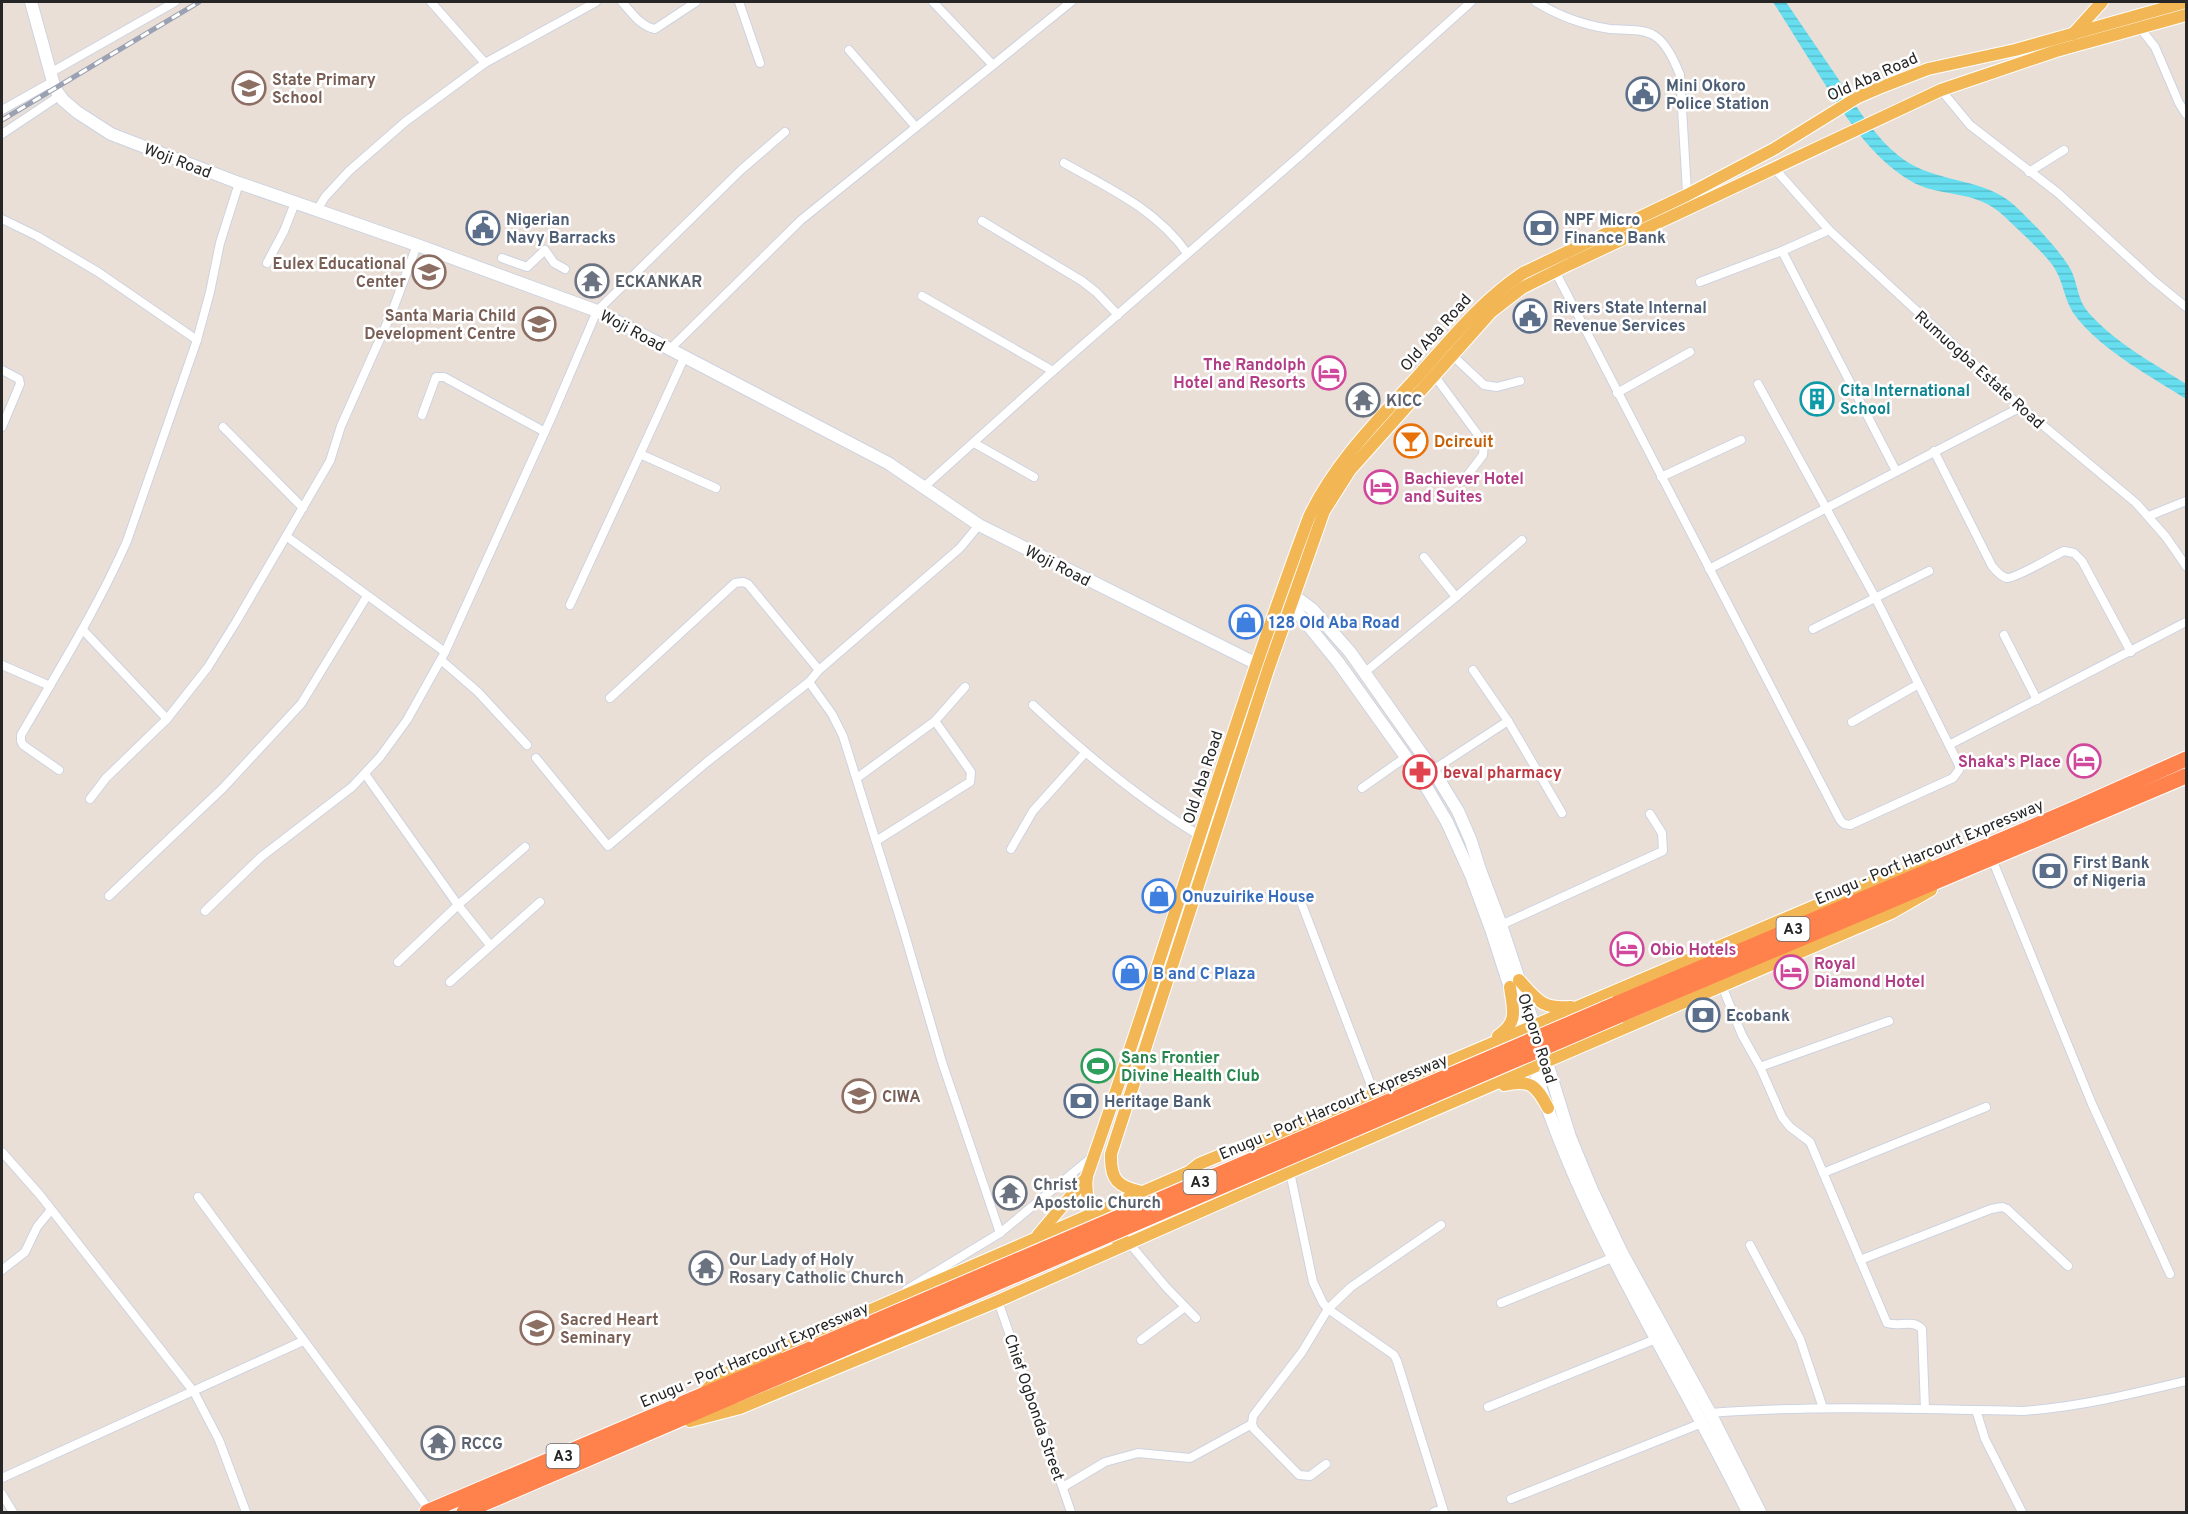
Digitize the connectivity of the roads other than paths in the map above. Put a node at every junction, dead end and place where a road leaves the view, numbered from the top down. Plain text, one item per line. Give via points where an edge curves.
1 (31, 2) edge
2 (175, 2) edge
3 (431, 2) edge
4 (596, 2) edge
5 (622, 2) edge
6 (696, 2) edge
7 (740, 2) edge
8 (933, 2) edge
9 (1471, 2) edge
10 (1536, 2) edge
11 (2102, 2) edge
12 (2134, 2) edge
13 (1068, 3) edge
14 (2180, 3) edge
15 (2150, 6) edge
16 (2136, 15) junction
17 (2187, 15) edge
18 (2154, 25) junction
19 (2140, 28) junction
20 (2073, 34) junction
21 (2155, 47) junction
22 (849, 50) dead end
23 (485, 63) junction
24 (760, 63) dead end
25 (993, 65) junction
26 (51, 78) junction
27 (1941, 90) junction
28 (59, 96) junction
29 (2183, 102) edge
30 (2, 110) edge
31 (2187, 114) edge
32 (915, 126) junction
33 (785, 132) dead end
34 (2, 134) edge
35 (2064, 150) dead end
36 (1064, 163) dead end
37 (1775, 169) junction
38 (2029, 172) junction
39 (239, 183) junction
40 (1687, 195) junction
41 (295, 203) junction
42 (1689, 209) junction
43 (317, 210) junction
44 (2, 219) edge
45 (982, 221) dead end
46 (1829, 230) junction
47 (417, 245) junction
48 (1782, 251) junction
49 (1187, 253) junction
50 (502, 258) dead end
51 (267, 263) dead end
52 (565, 269) dead end
53 (1555, 271) junction
54 (1700, 282) dead end
55 (922, 296) dead end
56 (2187, 307) edge
57 (597, 311) junction
58 (1118, 315) junction
59 (197, 340) junction
60 (669, 350) junction
61 (1690, 352) dead end
62 (1452, 355) junction
63 (684, 358) junction
64 (2, 370) edge
65 (1053, 370) junction
66 (1434, 375) junction
67 (1520, 381) dead end
68 (1758, 384) dead end
69 (1617, 393) junction
70 (2021, 407) junction
71 (422, 415) dead end
72 (2, 427) edge
73 (223, 427) dead end
74 (545, 432) junction
75 (1741, 440) dead end
76 (974, 443) junction
77 (1934, 451) junction
78 (640, 453) junction
79 (1896, 471) junction
80 (1034, 477) dead end
81 (1660, 477) junction
82 (1463, 481) dead end
83 (925, 486) junction
84 (716, 488) dead end
85 (2187, 501) edge
86 (1827, 507) junction
87 (303, 508) junction
88 (2149, 516) junction
89 (979, 525) junction
90 (286, 536) junction
91 (1522, 540) dead end
92 (1424, 557) dead end
93 (2187, 566) edge
94 (1708, 569) junction
95 (1929, 571) dead end
96 (367, 596) junction
97 (1456, 597) junction
98 (1876, 598) junction
99 (1286, 599) junction
100 (570, 605) dead end
101 (2187, 622) edge
102 (1814, 629) dead end
103 (83, 630) junction
104 (2004, 635) dead end
105 (2131, 652) junction
106 (443, 656) junction
107 (1255, 664) junction
108 (2, 665) edge
109 (819, 670) junction
110 (1268, 670) junction
111 (1473, 670) dead end
112 (1364, 673) junction
113 (809, 682) junction
114 (1917, 685) junction
115 (50, 686) junction
116 (965, 687) dead end
117 (610, 698) dead end
118 (2037, 700) junction
119 (1032, 705) dead end
120 (167, 719) junction
121 (935, 722) junction
122 (1508, 722) junction
123 (1852, 722) dead end
124 (527, 745) dead end
125 (1949, 746) junction
126 (1085, 753) junction
127 (1406, 757) junction
128 (536, 758) dead end
129 (2187, 759) edge
130 (58, 770) dead end
131 (1433, 770) junction
132 (365, 774) junction
133 (2187, 776) edge
134 (857, 778) junction
135 (1362, 788) dead end
136 (90, 799) dead end
137 (1562, 813) dead end
138 (1650, 814) dead end
139 (1200, 836) junction
140 (876, 841) junction
141 (525, 847) dead end
142 (1011, 849) dead end
143 (1970, 854) junction
144 (1992, 859) junction
145 (1959, 873) junction
146 (109, 896) dead end
147 (540, 902) dead end
148 (1301, 902) dead end
149 (458, 905) junction
150 (205, 911) dead end
151 (1501, 926) junction
152 (490, 945) junction
153 (398, 962) dead end
154 (450, 982) dead end
155 (1515, 984) junction
156 (1722, 986) junction
157 (1579, 1007) junction
158 (1618, 1009) junction
159 (1889, 1021) dead end
160 (1529, 1028) junction
161 (1479, 1049) junction
162 (1546, 1062) junction
163 (1534, 1067) junction
164 (1760, 1067) junction
165 (1476, 1092) junction
166 (1374, 1094) junction
167 (1986, 1107) dead end
168 (1548, 1108) junction
169 (2, 1152) edge
170 (1095, 1155) junction
171 (1189, 1172) junction
172 (1290, 1172) junction
173 (1823, 1173) junction
174 (1088, 1176) junction
175 (1142, 1192) junction
176 (198, 1197) dead end
177 (1230, 1199) junction
178 (50, 1211) junction
179 (1092, 1212) junction
180 (1441, 1225) dead end
181 (1000, 1233) junction
182 (1036, 1238) junction
183 (1129, 1243) junction
184 (1750, 1245) dead end
185 (1612, 1258) junction
186 (1860, 1260) junction
187 (2068, 1266) dead end
188 (2, 1270) edge
189 (2170, 1274) dead end
190 (907, 1294) junction
191 (998, 1301) junction
192 (1501, 1303) dead end
193 (1185, 1307) junction
194 (1328, 1309) junction
195 (1196, 1318) dead end
196 (1141, 1340) dead end
197 (1656, 1340) junction
198 (303, 1341) junction
199 (788, 1366) junction
200 (2187, 1381) edge
201 (194, 1392) junction
202 (699, 1398) junction
203 (1488, 1407) dead end
204 (1823, 1408) junction
205 (1925, 1409) junction
206 (1976, 1410) junction
207 (1710, 1413) junction
208 (1702, 1423) junction
209 (1252, 1424) junction
210 (657, 1429) junction
211 (1326, 1464) dead end
212 (2, 1478) edge
213 (1063, 1487) junction
214 (2, 1494) edge
215 (1511, 1499) dead end
216 (1440, 1511) edge
217 (13, 1512) edge
218 (246, 1512) edge
219 (428, 1512) edge
220 (464, 1512) edge
221 (1071, 1512) edge
222 (1748, 1512) edge
223 (1760, 1512) edge
224 (2022, 1512) edge

1 - 26 main road, Woji Road
2 - 26 street
3 - 23 street
4 - 23 street
5 - 6 street via 647,28 655,29
7 - 24 street
8 - 25 street
9 - 49 street
10 - 40 street via 1585,24 1648,32 1659,39 1676,62 1680,75
11 - 20 main road
12 - 16 main road
13 - 25 street
14 - 15 main road, Old Aba Road
15 - 16 main road, Old Aba Road
15 - 18 main road
16 - 19 main road
16 - 20 main road, Old Aba Road
17 - 18 main road, Old Aba Road
18 - 19 main road, Old Aba Road
18 - 21 street
19 - 21 street
19 - 27 main road, Old Aba Road
20 - 40 main road, Old Aba Road via 1928,69 1858,97 1774,149
21 - 29 street
22 - 32 street
23 - 43 street via 405,122 349,171
25 - 32 street
26 - 28 main road, Woji Road
26 - 30 street
27 - 37 main road, Old Aba Road
27 - 38 street via 1970,125
28 - 34 street
28 - 39 main road, Woji Road via 111,134
29 - 31 street
32 - 60 street via 801,220
33 - 57 street
35 - 38 street
36 - 49 street via 1149,212 1172,232
37 - 42 main road, Old Aba Road
37 - 46 street, Rumuogba Estate Road
38 - 56 street
39 - 41 main road, Woji Road
39 - 59 street
40 - 42 street
40 - 99 main road, Old Aba Road via 1523,273 1476,310 1332,475 1309,517
41 - 43 main road, Woji Road
41 - 51 street
42 - 53 main road, Old Aba Road
43 - 47 main road, Woji Road
44 - 59 street via 98,272
45 - 58 street via 1082,281
46 - 48 street
46 - 70 street, Rumuogba Estate Road
47 - 57 main road, Woji Road
47 - 87 street via 330,461
48 - 54 street
48 - 79 street
49 - 58 street
50 - 52 street via 527,267 545,250 554,263
53 - 62 main road, Old Aba Road via 1499,305
53 - 69 street
55 - 65 street
57 - 60 main road, Woji Road
57 - 74 street
58 - 65 street
59 - 103 street via 127,542
60 - 63 main road, Woji Road
61 - 69 street
62 - 66 main road, Old Aba Road
62 - 67 street via 1484,385 1497,387
63 - 78 street
63 - 83 main road, Woji Road
64 - 72 street via 20,380
65 - 76 street
66 - 82 street via 1484,443 1483,455
66 - 99 main road, Old Aba Road via 1350,470 1333,495
68 - 86 street
69 - 81 street
70 - 77 street
70 - 88 street, Rumuogba Estate Road
71 - 74 street via 436,377 444,377
73 - 87 street
74 - 106 street
75 - 81 street
76 - 80 street
76 - 83 street
77 - 79 street
77 - 105 street via 1999,575 2007,578 2064,551 2074,553
78 - 84 street
78 - 100 street
79 - 86 street
81 - 94 street
83 - 89 main road, Woji Road
85 - 88 street
86 - 94 street
86 - 98 street
87 - 90 street
88 - 93 street, Rumuogba Estate Road
89 - 107 main road, Woji Road
89 - 109 street via 960,548
90 - 96 street
90 - 120 street via 208,667
91 - 97 street
92 - 97 street
94 - 125 street via 1844,824 1857,823 1953,778 1959,765
95 - 98 street
96 - 106 street
96 - 146 street via 301,704 215,797
97 - 112 street
98 - 102 street
98 - 114 street
99 - 107 main road, Old Aba Road
99 - 110 main road, Old Aba Road
99 - 112 main road, Okporo Road via 1320,617
99 - 127 main road, Okporo Road via 1325,645
101 - 105 street
103 - 115 street
103 - 120 street
104 - 118 street
105 - 118 street
106 - 124 street
106 - 132 street via 407,720
107 - 110 main road, Woji Road
107 - 139 main road, Old Aba Road
108 - 115 street
109 - 113 street
109 - 117 street via 743,582 735,584
110 - 175 main road, Old Aba Road via 1111,1154 1116,1180
111 - 122 street
112 - 131 main road, Okporo Road
113 - 128 street via 608,846
113 - 134 street via 838,725
114 - 123 street
114 - 125 street
115 - 130 street via 21,741
116 - 121 street
118 - 125 street
119 - 126 street
120 - 136 street via 106,778
121 - 134 street
121 - 140 street via 971,772 970,782
122 - 131 street
122 - 137 street
126 - 139 street via 1143,799
126 - 142 street via 1033,811
127 - 135 street
127 - 155 main road, Okporo Road via 1455,837
129 - 143 highway, Enugu - Port Harcourt Expressway / A3
131 - 151 main road, Okporo Road via 1463,821
132 - 149 street
132 - 150 street via 261,857
133 - 144 highway, Enugu - Port Harcourt Expressway / A3
134 - 140 street
138 - 151 street via 1662,833 1663,851
139 - 170 main road, Old Aba Road
140 - 181 street via 942,1062
141 - 149 street
143 - 157 main road via 1883,877
143 - 158 highway, Enugu - Port Harcourt Expressway / A3
144 - 145 highway, Enugu - Port Harcourt Expressway / A3
144 - 189 street via 2092,1104
145 - 156 main road via 1891,913
145 - 158 highway, Enugu - Port Harcourt Expressway / A3
147 - 152 street
148 - 166 street
149 - 152 street
149 - 153 street
151 - 155 main road, Okporo Road
152 - 154 street
155 - 157 main road via 1542,1004
155 - 160 main road, Okporo Road
155 - 161 main road via 1510,1026
156 - 162 main road
156 - 164 street
157 - 160 main road
158 - 199 highway, Enugu - Port Harcourt Expressway / A3, bridge
159 - 164 street
160 - 161 main road
160 - 162 main road, Okporo Road
160 - 163 main road, Okporo Road
161 - 166 main road
162 - 163 main road
162 - 207 main road, Okporo Road via 1592,1190
163 - 165 main road
163 - 168 main road, Okporo Road
164 - 173 street via 1782,1117 1810,1142
165 - 168 main road via 1524,1082 1540,1093
165 - 172 main road
166 - 171 main road via 1199,1164
167 - 173 street
168 - 185 main road, Okporo Road
169 - 178 street
170 - 174 main road, Old Aba Road
170 - 181 street
171 - 175 main road
171 - 177 main road via 1217,1166 1229,1168 1235,1179
172 - 177 main road
172 - 194 street via 1313,1282
173 - 186 street
174 - 179 main road, Old Aba Road via 1086,1194
174 - 182 main road
175 - 179 main road
176 - 198 street
177 - 183 main road
178 - 188 street via 25,1252
178 - 201 street
179 - 182 main road
179 - 183 main road, Old Aba Road via 1110,1235
180 - 194 street via 1351,1287
181 - 190 street via 907,1289
182 - 190 main road
183 - 191 main road
183 - 193 street
184 - 204 street via 1797,1333
185 - 192 street
185 - 197 main road, Okporo Road
186 - 187 street via 2002,1207
186 - 205 street via 1887,1323 1916,1324 1923,1329
190 - 202 main road via 719,1376
191 - 210 main road via 740,1408
191 - 213 street, Chief Ogbonda Street
193 - 195 street
193 - 196 street
194 - 209 street via 1302,1352 1253,1416
194 - 216 street via 1394,1355
197 - 203 street
197 - 208 main road, Okporo Road
198 - 201 street
198 - 219 street
199 - 202 highway, Enugu - Port Harcourt Expressway / A3
199 - 210 highway, Enugu - Port Harcourt Expressway / A3
200 - 206 street via 2048,1409
201 - 212 street
201 - 218 street via 219,1440
202 - 219 highway, Enugu - Port Harcourt Expressway / A3
204 - 205 street
204 - 207 street
205 - 206 street
206 - 224 street via 1985,1439
207 - 223 main road, Okporo Road
208 - 215 street
208 - 222 main road, Okporo Road
209 - 211 street via 1299,1475 1310,1476
209 - 213 street via 1190,1458 1138,1453 1105,1462
210 - 220 highway, Enugu - Port Harcourt Expressway / A3
213 - 221 street, Chief Ogbonda Street
214 - 217 street

